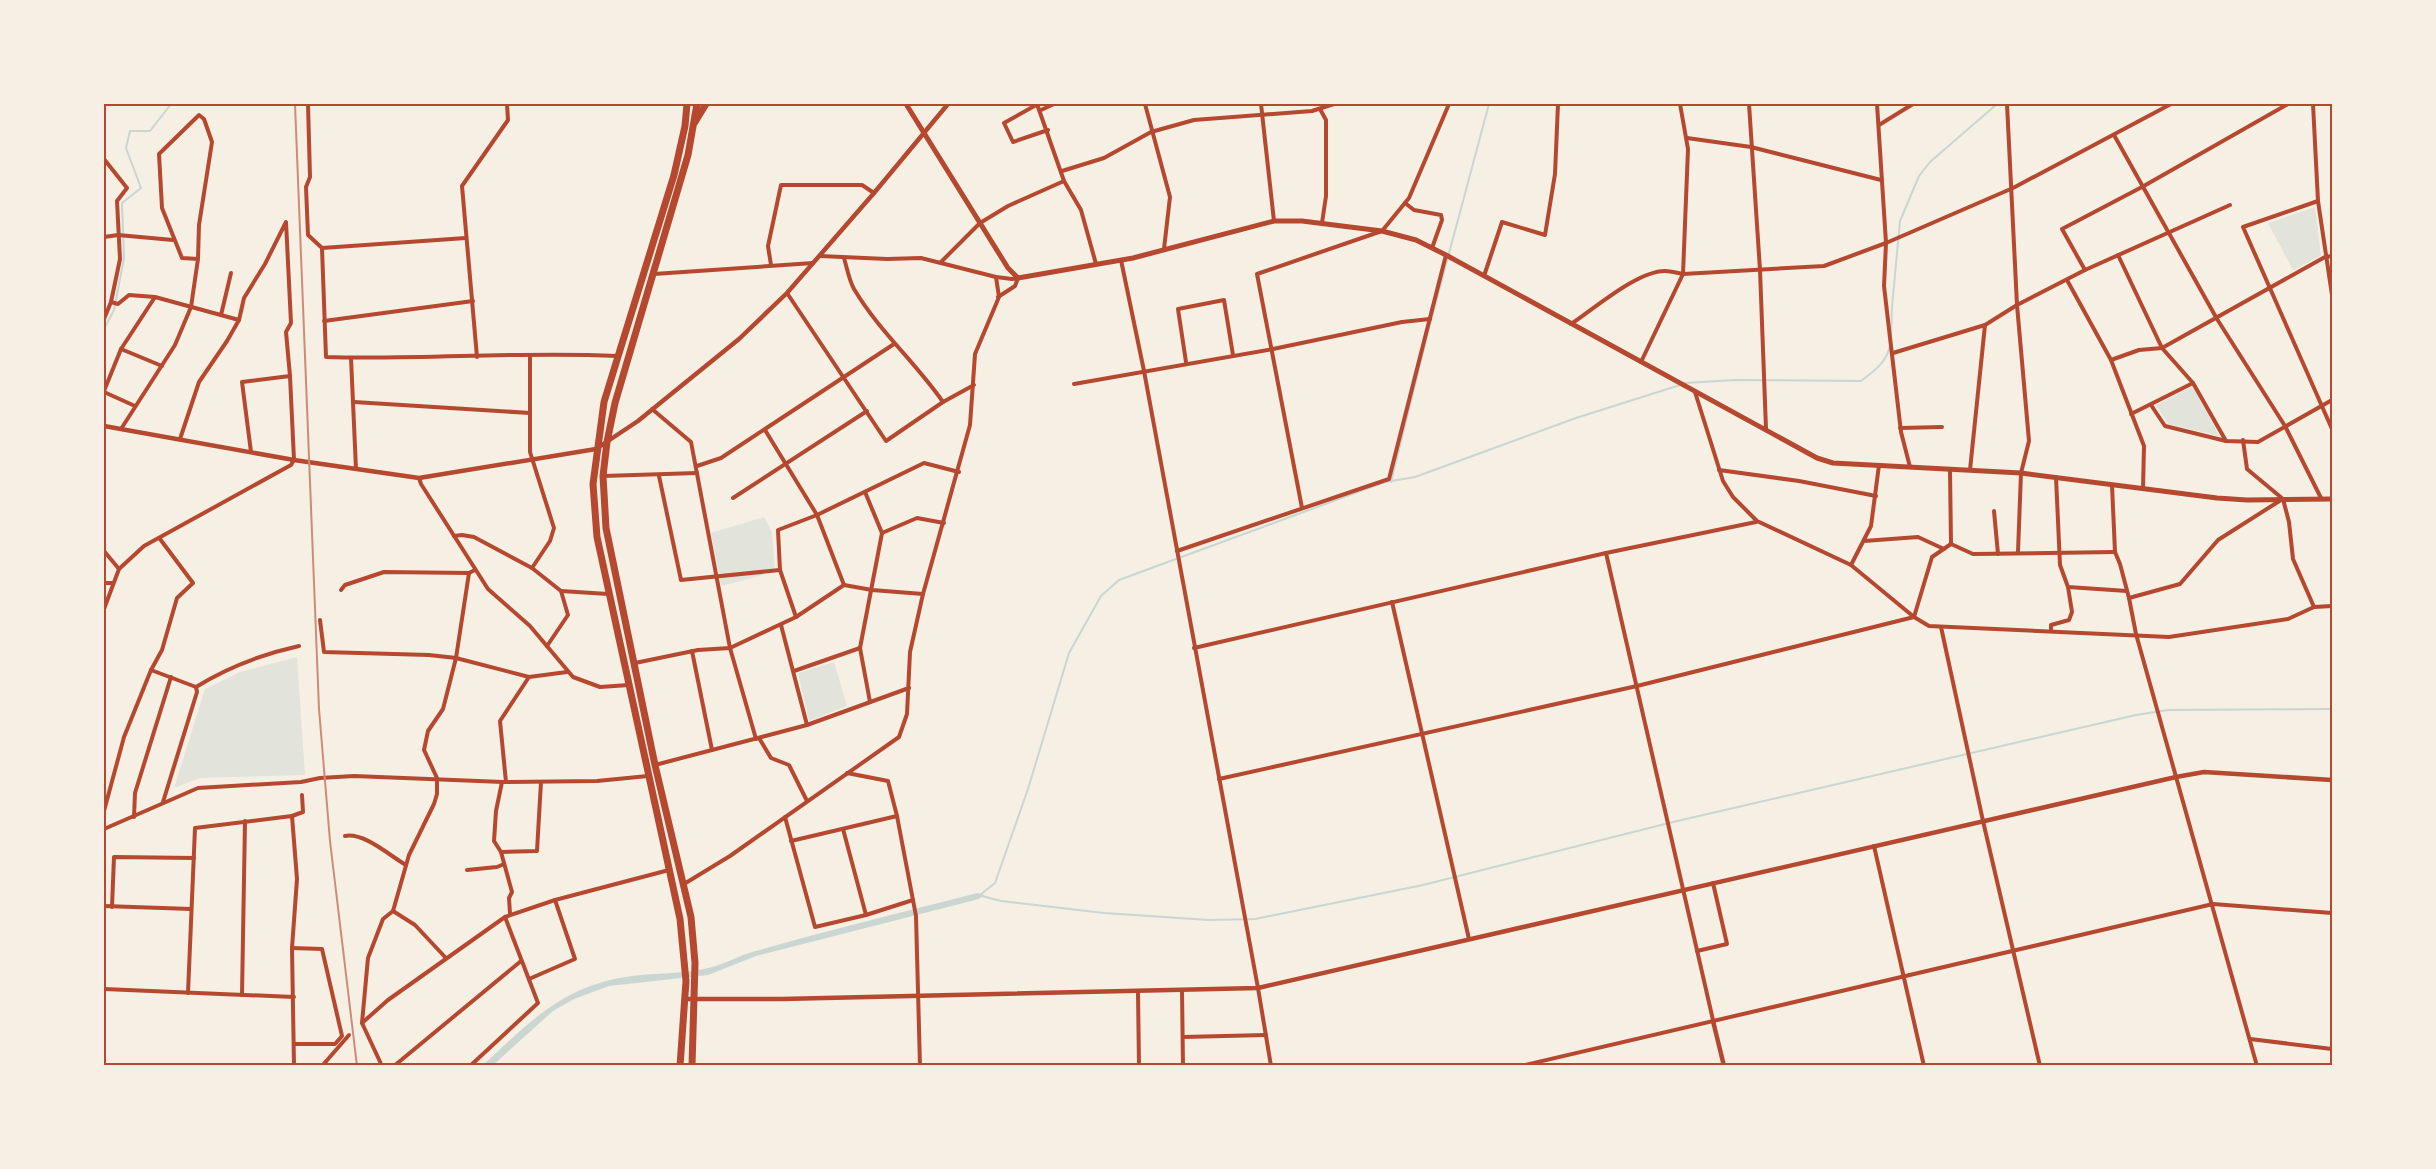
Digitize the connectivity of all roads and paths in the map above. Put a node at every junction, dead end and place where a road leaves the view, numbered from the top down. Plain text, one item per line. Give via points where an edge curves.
1 (308, 104) edge
2 (507, 104) edge
3 (687, 104) edge
4 (697, 104) edge
5 (706, 104) edge
6 (906, 104) edge
7 (948, 104) edge
8 (1037, 104) edge
9 (1053, 104) edge
10 (1145, 104) edge
11 (1261, 104) edge
12 (1334, 104) edge
13 (1449, 104) edge
14 (1558, 104) edge
15 (1680, 104) edge
16 (1749, 104) edge
17 (1878, 104) edge
18 (1913, 104) edge
19 (2007, 104) edge
20 (2171, 104) edge
21 (2289, 104) edge
22 (2313, 104) edge
23 (1320, 108) junction
24 (1041, 110) junction
25 (1263, 113) junction
26 (694, 123) junction
27 (1879, 125) junction
28 (1048, 130) junction
29 (1151, 132) junction
30 (925, 133) junction
31 (2114, 135) junction
32 (1687, 138) junction
33 (1751, 147) junction
34 (104, 159) edge
35 (1062, 171) junction
36 (1881, 180) junction
37 (1064, 181) junction
38 (2142, 187) junction
39 (2013, 188) junction
40 (874, 193) junction
41 (2318, 201) junction
42 (1405, 203) junction
43 (2230, 206) dead end
44 (1274, 221) junction
45 (980, 223) junction
46 (1322, 223) junction
47 (1382, 231) junction
48 (2168, 232) junction
49 (118, 235) junction
50 (104, 237) edge
51 (466, 238) junction
52 (173, 240) junction
53 (1886, 243) junction
54 (321, 248) junction
55 (1432, 248) junction
56 (1164, 249) junction
57 (1446, 255) junction
58 (2118, 255) junction
59 (820, 256) junction
60 (2332, 256) edge
61 (844, 258) junction
62 (2325, 258) junction
63 (198, 259) junction
64 (1121, 260) junction
65 (941, 262) junction
66 (813, 263) junction
67 (1096, 264) junction
68 (771, 265) junction
69 (1760, 270) junction
70 (2085, 270) junction
71 (231, 273) dead end
72 (653, 274) junction
73 (1683, 274) junction
74 (1484, 276) junction
75 (996, 277) junction
76 (1018, 278) junction
77 (2067, 280) junction
78 (2270, 287) junction
79 (787, 293) junction
80 (2332, 295) edge
81 (155, 297) junction
82 (998, 297) junction
83 (473, 301) junction
84 (111, 302) junction
85 (2017, 305) junction
86 (191, 307) junction
87 (221, 315) junction
88 (104, 319) edge
89 (1430, 319) junction
90 (2217, 319) junction
91 (238, 320) junction
92 (324, 321) junction
93 (1571, 324) junction
94 (1985, 325) junction
95 (894, 344) junction
96 (2162, 348) junction
97 (122, 349) junction
98 (1273, 349) junction
99 (1893, 353) junction
100 (1233, 355) junction
101 (530, 356) junction
102 (618, 356) junction
103 (477, 357) junction
104 (351, 358) junction
105 (2111, 360) junction
106 (1186, 362) junction
107 (1641, 362) junction
108 (162, 366) junction
109 (1144, 371) junction
110 (290, 376) junction
111 (843, 377) junction
112 (2193, 383) junction
113 (1074, 384) dead end
114 (974, 385) junction
115 (104, 391) edge
116 (1695, 392) junction
117 (2332, 400) edge
118 (354, 402) junction
119 (943, 402) junction
120 (2151, 405) junction
121 (135, 406) junction
122 (2320, 406) junction
123 (652, 409) junction
124 (867, 411) junction
125 (530, 413) junction
126 (2131, 414) junction
127 (104, 426) edge
128 (2285, 426) junction
129 (1942, 427) dead end
130 (1900, 428) junction
131 (121, 429) junction
132 (2332, 429) edge
133 (765, 430) junction
134 (1766, 430) junction
135 (180, 439) junction
136 (2242, 440) junction
137 (2226, 441) junction
138 (607, 442) junction
139 (596, 449) junction
140 (251, 452) junction
141 (294, 460) junction
142 (534, 460) junction
143 (787, 463) junction
144 (1879, 465) junction
145 (697, 466) junction
146 (1910, 467) junction
147 (356, 469) junction
148 (1719, 470) junction
149 (1950, 470) junction
150 (1970, 471) junction
151 (958, 472) junction
152 (698, 473) junction
153 (2021, 473) junction
154 (603, 476) junction
155 (659, 476) junction
156 (2056, 477) junction
157 (419, 478) junction
158 (2112, 485) junction
159 (2143, 489) junction
160 (865, 492) junction
161 (1876, 496) junction
162 (733, 498) dead end
163 (2321, 498) junction
164 (2283, 499) junction
165 (2332, 499) edge
166 (1302, 508) junction
167 (1994, 511) dead end
168 (817, 515) junction
169 (1757, 521) junction
170 (944, 523) junction
171 (882, 533) junction
172 (454, 537) junction
173 (160, 539) junction
174 (1864, 541) junction
175 (1951, 544) junction
176 (1944, 549) junction
177 (104, 551) edge
178 (1177, 552) junction
179 (2018, 552) junction
180 (2115, 552) junction
181 (1606, 553) junction
182 (1998, 554) junction
183 (2061, 554) junction
184 (1851, 565) junction
185 (532, 568) junction
186 (119, 569) junction
187 (475, 570) junction
188 (780, 570) junction
189 (469, 573) junction
190 (717, 576) junction
191 (104, 583) edge
192 (113, 583) junction
193 (844, 585) junction
194 (2068, 587) junction
195 (341, 590) dead end
196 (872, 590) junction
197 (561, 591) junction
198 (2127, 591) junction
199 (610, 594) junction
200 (923, 594) junction
201 (2129, 598) junction
202 (1392, 602) junction
203 (2314, 606) junction
204 (2332, 606) edge
205 (104, 609) edge
206 (796, 617) junction
207 (1914, 617) junction
208 (320, 620) dead end
209 (781, 625) junction
210 (1941, 627) junction
211 (2051, 631) junction
212 (2136, 634) junction
213 (299, 646) dead end
214 (547, 646) junction
215 (730, 648) junction
216 (860, 648) junction
217 (1194, 648) junction
218 (693, 651) junction
219 (456, 658) junction
220 (634, 663) junction
221 (151, 670) junction
222 (794, 671) junction
223 (568, 672) junction
224 (171, 677) junction
225 (529, 677) junction
226 (629, 685) junction
227 (1637, 686) junction
228 (196, 687) junction
229 (909, 687) junction
230 (870, 702) junction
231 (807, 725) junction
232 (1422, 733) junction
233 (758, 739) junction
234 (712, 750) junction
235 (655, 765) junction
236 (846, 773) junction
237 (649, 776) junction
238 (2176, 777) junction
239 (437, 778) junction
240 (1219, 779) junction
241 (2332, 780) edge
242 (504, 782) junction
243 (541, 782) junction
244 (302, 795) dead end
245 (807, 801) junction
246 (163, 802) junction
247 (104, 811) edge
248 (292, 816) junction
249 (897, 816) junction
250 (134, 817) junction
251 (785, 817) junction
252 (245, 821) junction
253 (1983, 821) junction
254 (104, 829) edge
255 (843, 829) junction
256 (345, 836) dead end
257 (791, 841) junction
258 (1874, 846) junction
259 (501, 852) junction
260 (194, 858) junction
261 (504, 864) junction
262 (406, 865) junction
263 (467, 870) dead end
264 (669, 870) junction
265 (1713, 883) junction
266 (684, 885) junction
267 (1683, 890) junction
268 (555, 900) junction
269 (913, 900) junction
270 (2213, 903) junction
271 (104, 906) edge
272 (112, 907) junction
273 (191, 909) junction
274 (393, 911) junction
275 (2332, 913) edge
276 (510, 915) junction
277 (866, 915) junction
278 (505, 917) junction
279 (1469, 939) junction
280 (292, 948) junction
281 (1697, 951) junction
282 (2013, 951) junction
283 (445, 957) junction
284 (521, 961) junction
285 (1903, 975) junction
286 (529, 979) junction
287 (1258, 988) junction
288 (104, 989) edge
289 (1182, 991) junction
290 (1138, 992) junction
291 (188, 993) junction
292 (242, 995) junction
293 (918, 996) junction
294 (294, 997) junction
295 (684, 999) junction
296 (694, 999) junction
297 (1713, 1021) junction
298 (362, 1023) junction
299 (349, 1035) dead end
300 (1266, 1035) junction
301 (1183, 1037) junction
302 (2250, 1039) junction
303 (294, 1044) junction
304 (2332, 1049) edge
305 (294, 1065) edge
306 (322, 1065) edge
307 (382, 1065) edge
308 (394, 1065) edge
309 (471, 1065) edge
310 (680, 1065) edge
311 (692, 1065) edge
312 (920, 1065) edge
313 (1139, 1065) edge
314 (1183, 1065) edge
315 (1271, 1065) edge
316 (1521, 1065) edge
317 (1724, 1065) edge
318 (1924, 1065) edge
319 (2040, 1065) edge
320 (2257, 1065) edge

1 - 54 street via 308,235
2 - 51 street via 508,120 462,186
3 - 102 highway via 674,176
4 - 26 highway
5 - 26 highway
6 - 30 main road
7 - 30 street
8 - 24 street
8 - 28 street via 1004,123 1013,142
9 - 24 street
10 - 29 street
11 - 25 street
12 - 23 street
13 - 42 street
14 - 74 street via 1555,174 1545,235 1502,222
15 - 32 street
16 - 33 street
17 - 27 street
18 - 27 street
19 - 39 street
20 - 31 street
21 - 38 street
22 - 41 street
23 - 25 street
23 - 46 street via 1326,120
24 - 28 street
25 - 29 street via 1194,120
25 - 44 street
26 - 72 highway
27 - 36 street
28 - 35 street
29 - 35 street via 1104,158
29 - 56 street via 1170,197
30 - 40 street
30 - 45 main road
31 - 38 street
31 - 39 street
32 - 33 street
32 - 73 street
33 - 36 street
33 - 69 street
34 - 49 street via 127,188 117,201
35 - 37 street
36 - 53 street
37 - 45 street
37 - 67 street via 1081,210
38 - 48 street
38 - 70 street via 2062,229
39 - 53 street
39 - 85 street
40 - 59 street
40 - 68 street via 862,185 782,184 768,246
41 - 62 street
41 - 78 street via 2243,227
42 - 47 street
42 - 55 street via 1414,210 1441,215
43 - 48 street
44 - 46 main road
44 - 56 main road
45 - 65 street
45 - 76 main road
46 - 47 main road
47 - 55 main road
47 - 98 street via 1257,274
48 - 58 street
48 - 90 street
49 - 50 street
49 - 52 street
49 - 84 street via 120,259
51 - 54 street
51 - 83 street
52 - 63 street via 182,258
52 - 63 street via 162,208 159,154 199,115 212,142 199,225
53 - 69 street via 1824,266
53 - 99 street via 1884,286
54 - 92 street
55 - 57 main road
56 - 64 main road
57 - 74 main road
57 - 89 street
58 - 70 street
58 - 96 street
59 - 61 street
59 - 66 street
60 - 62 street
61 - 65 street via 921,258
61 - 95 street via 854,288
62 - 78 street
62 - 80 street
63 - 86 street
64 - 67 main road
64 - 109 street
65 - 75 street
66 - 68 street
66 - 79 street
67 - 76 main road
68 - 72 street
69 - 73 street
69 - 134 street
70 - 77 street
71 - 87 street
72 - 138 highway via 627,356
73 - 93 street via 1664,271 1633,281
73 - 107 street
74 - 93 main road
75 - 76 street
75 - 82 street
76 - 82 street via 1015,286
77 - 85 street
77 - 105 street
78 - 90 street
78 - 122 street
79 - 111 street
79 - 123 street via 739,339
81 - 84 street via 129,295 118,304
81 - 86 street
81 - 97 street
82 - 114 street via 975,354
83 - 92 street
83 - 103 street
84 - 88 street
85 - 94 street
85 - 153 street via 2029,441
86 - 87 street
86 - 108 street
87 - 91 street
89 - 98 street
89 - 166 street via 1389,479
90 - 96 street
90 - 128 street
91 - 110 street via 244,298 286,222
91 - 135 street via 199,382
92 - 104 street via 326,357
93 - 107 main road
94 - 99 street
94 - 150 street
95 - 111 street
95 - 119 street
96 - 105 street via 2139,350
96 - 112 street
97 - 108 street
97 - 115 street
98 - 100 street
98 - 166 street
99 - 130 street
100 - 106 street
100 - 106 street via 1224,300 1178,309
101 - 102 street
101 - 103 street
101 - 125 street
102 - 139 highway via 604,402
103 - 104 street
104 - 118 street
105 - 126 street
106 - 109 street
107 - 116 main road
108 - 121 street
109 - 113 street
109 - 178 street
110 - 140 street via 242,382
110 - 141 street
111 - 124 street
111 - 133 street
112 - 120 street
112 - 137 street
114 - 119 street
114 - 151 street via 970,425
115 - 121 street
116 - 134 main road
116 - 148 street
117 - 122 street
118 - 125 street
118 - 147 street
119 - 124 street via 886,441
120 - 126 street
120 - 137 street via 2165,426
121 - 131 street
122 - 128 street
122 - 132 street
123 - 138 street
123 - 145 street via 691,442
124 - 143 street
125 - 142 street via 530,452
126 - 159 street via 2144,446
127 - 131 street
128 - 136 street via 2258,442
128 - 163 street
129 - 130 street
130 - 146 street
131 - 135 street
133 - 143 street
133 - 145 street via 721,458
134 - 144 main road via 1833,463
135 - 140 street
136 - 137 street
136 - 164 street via 2247,469
138 - 139 street
138 - 154 highway
139 - 142 street
139 - 199 highway via 592,484 597,537
140 - 141 street
141 - 147 street
141 - 173 street
142 - 157 street
142 - 185 street via 554,528
143 - 162 street
143 - 168 street
144 - 146 main road
144 - 161 street
145 - 152 street
146 - 149 main road
147 - 157 street
148 - 161 street
148 - 169 street via 1733,497
149 - 150 main road
149 - 175 street
150 - 153 main road
151 - 160 street via 924,463
151 - 170 street
152 - 155 street
152 - 190 street
153 - 156 main road
153 - 179 street
154 - 155 street
154 - 220 highway via 606,528
155 - 190 street via 681,580
156 - 158 main road
156 - 183 street
157 - 172 street
158 - 159 main road
158 - 180 street
159 - 164 main road via 2227,499
160 - 168 street
160 - 171 street
161 - 174 street
163 - 164 main road
163 - 165 main road
164 - 201 street via 2217,540 2180,584
164 - 203 street via 2293,559
166 - 178 street
167 - 182 street
168 - 188 street via 778,530
168 - 193 street
169 - 181 street
169 - 184 street
170 - 171 street via 916,518
170 - 200 street
171 - 196 street
172 - 185 street via 474,537
172 - 187 street
173 - 186 street via 144,546
173 - 221 street via 193,583 177,598 162,650
174 - 176 street via 1918,537
174 - 184 street
175 - 176 street
175 - 182 street via 1973,554
176 - 207 street via 1932,557
177 - 186 street
178 - 217 street
179 - 182 street
179 - 183 street
180 - 183 street
180 - 198 street
181 - 202 street
181 - 227 street
183 - 194 street via 2060,565
184 - 207 street
185 - 197 street
186 - 192 street
187 - 189 street
187 - 214 street via 488,589
188 - 190 street
188 - 206 street
189 - 195 street via 384,572 345,585
189 - 219 street
190 - 215 street
191 - 192 street
192 - 205 street
193 - 196 street
193 - 206 street
194 - 198 street
194 - 211 street via 2072,612 2069,620 2051,625
196 - 200 street
196 - 216 street
197 - 199 street
197 - 214 street via 568,615
198 - 201 street
199 - 226 highway
200 - 229 street via 909,652
201 - 212 street
202 - 217 street
202 - 232 street
203 - 204 street
203 - 212 street via 2288,619 2169,637
206 - 209 street
207 - 210 street via 1929,626
207 - 227 street
208 - 219 street via 324,652
209 - 215 street
209 - 222 street
210 - 211 street
210 - 253 street
211 - 212 street
212 - 238 street
213 - 228 street via 224,671
214 - 223 street
215 - 218 street
215 - 233 street
216 - 222 street
216 - 230 street
217 - 240 street
218 - 220 street
218 - 234 street
219 - 225 street
219 - 239 street via 443,709 428,731 424,750
220 - 235 highway
221 - 224 street
221 - 247 street via 124,737
222 - 231 street
223 - 225 street
223 - 226 street via 600,687
224 - 228 street
224 - 250 street via 135,793
225 - 242 street via 501,721
226 - 237 highway
227 - 232 street
227 - 267 street
228 - 246 street
229 - 230 street
229 - 236 street via 907,714 899,737
230 - 231 street
231 - 233 street
232 - 240 street
232 - 279 street
233 - 234 street
233 - 245 street via 771,758 789,765
234 - 235 street
235 - 266 highway
236 - 245 street
236 - 249 street via 888,781
237 - 243 street
237 - 264 highway
238 - 241 street via 2204,772
238 - 253 street
238 - 270 street
239 - 242 street
239 - 246 street via 354,776 198,788
239 - 262 street via 434,804
240 - 287 street
242 - 243 street
242 - 259 street via 496,811 494,842
243 - 259 street via 537,851
244 - 248 street via 303,812
245 - 251 street
246 - 250 street
248 - 252 street
248 - 280 street via 297,879
249 - 255 street
249 - 269 street
250 - 254 street
251 - 257 street
251 - 266 street
252 - 260 street via 195,828
252 - 292 street
253 - 258 street
253 - 282 street
255 - 257 street
255 - 277 street
256 - 262 street via 377,845
257 - 277 street via 815,927
258 - 265 street
258 - 285 street
259 - 261 street
260 - 272 street via 114,857
260 - 273 street
261 - 263 street
261 - 276 street via 512,892
262 - 274 street
264 - 268 street
264 - 295 highway via 680,919
265 - 267 street
265 - 281 street via 1727,944
266 - 296 highway via 691,917
267 - 279 street
267 - 281 street
268 - 276 street
268 - 286 street via 575,959
269 - 277 street
269 - 293 street
270 - 275 street
270 - 282 street
270 - 302 street
271 - 272 street
272 - 273 street
273 - 291 street
274 - 283 street via 415,925
274 - 298 street via 383,920 368,958
276 - 278 street
278 - 283 street
278 - 284 street
279 - 287 street
280 - 294 street
280 - 303 street via 322,949 342,1036 335,1044
281 - 297 street
282 - 285 street
282 - 319 street
283 - 298 street
284 - 286 street
284 - 308 street
285 - 297 street
285 - 318 street
286 - 309 street via 538,1003
287 - 289 street
287 - 300 street
288 - 291 street
289 - 290 street
289 - 301 street
290 - 293 street
290 - 313 street
291 - 292 street
292 - 294 street
293 - 296 street
293 - 312 street
294 - 303 street
295 - 296 street
295 - 310 highway
296 - 311 highway
297 - 316 street
297 - 317 street
298 - 307 street
299 - 306 street
300 - 301 street
300 - 315 street
301 - 314 street
302 - 304 street
302 - 320 street
303 - 305 street

